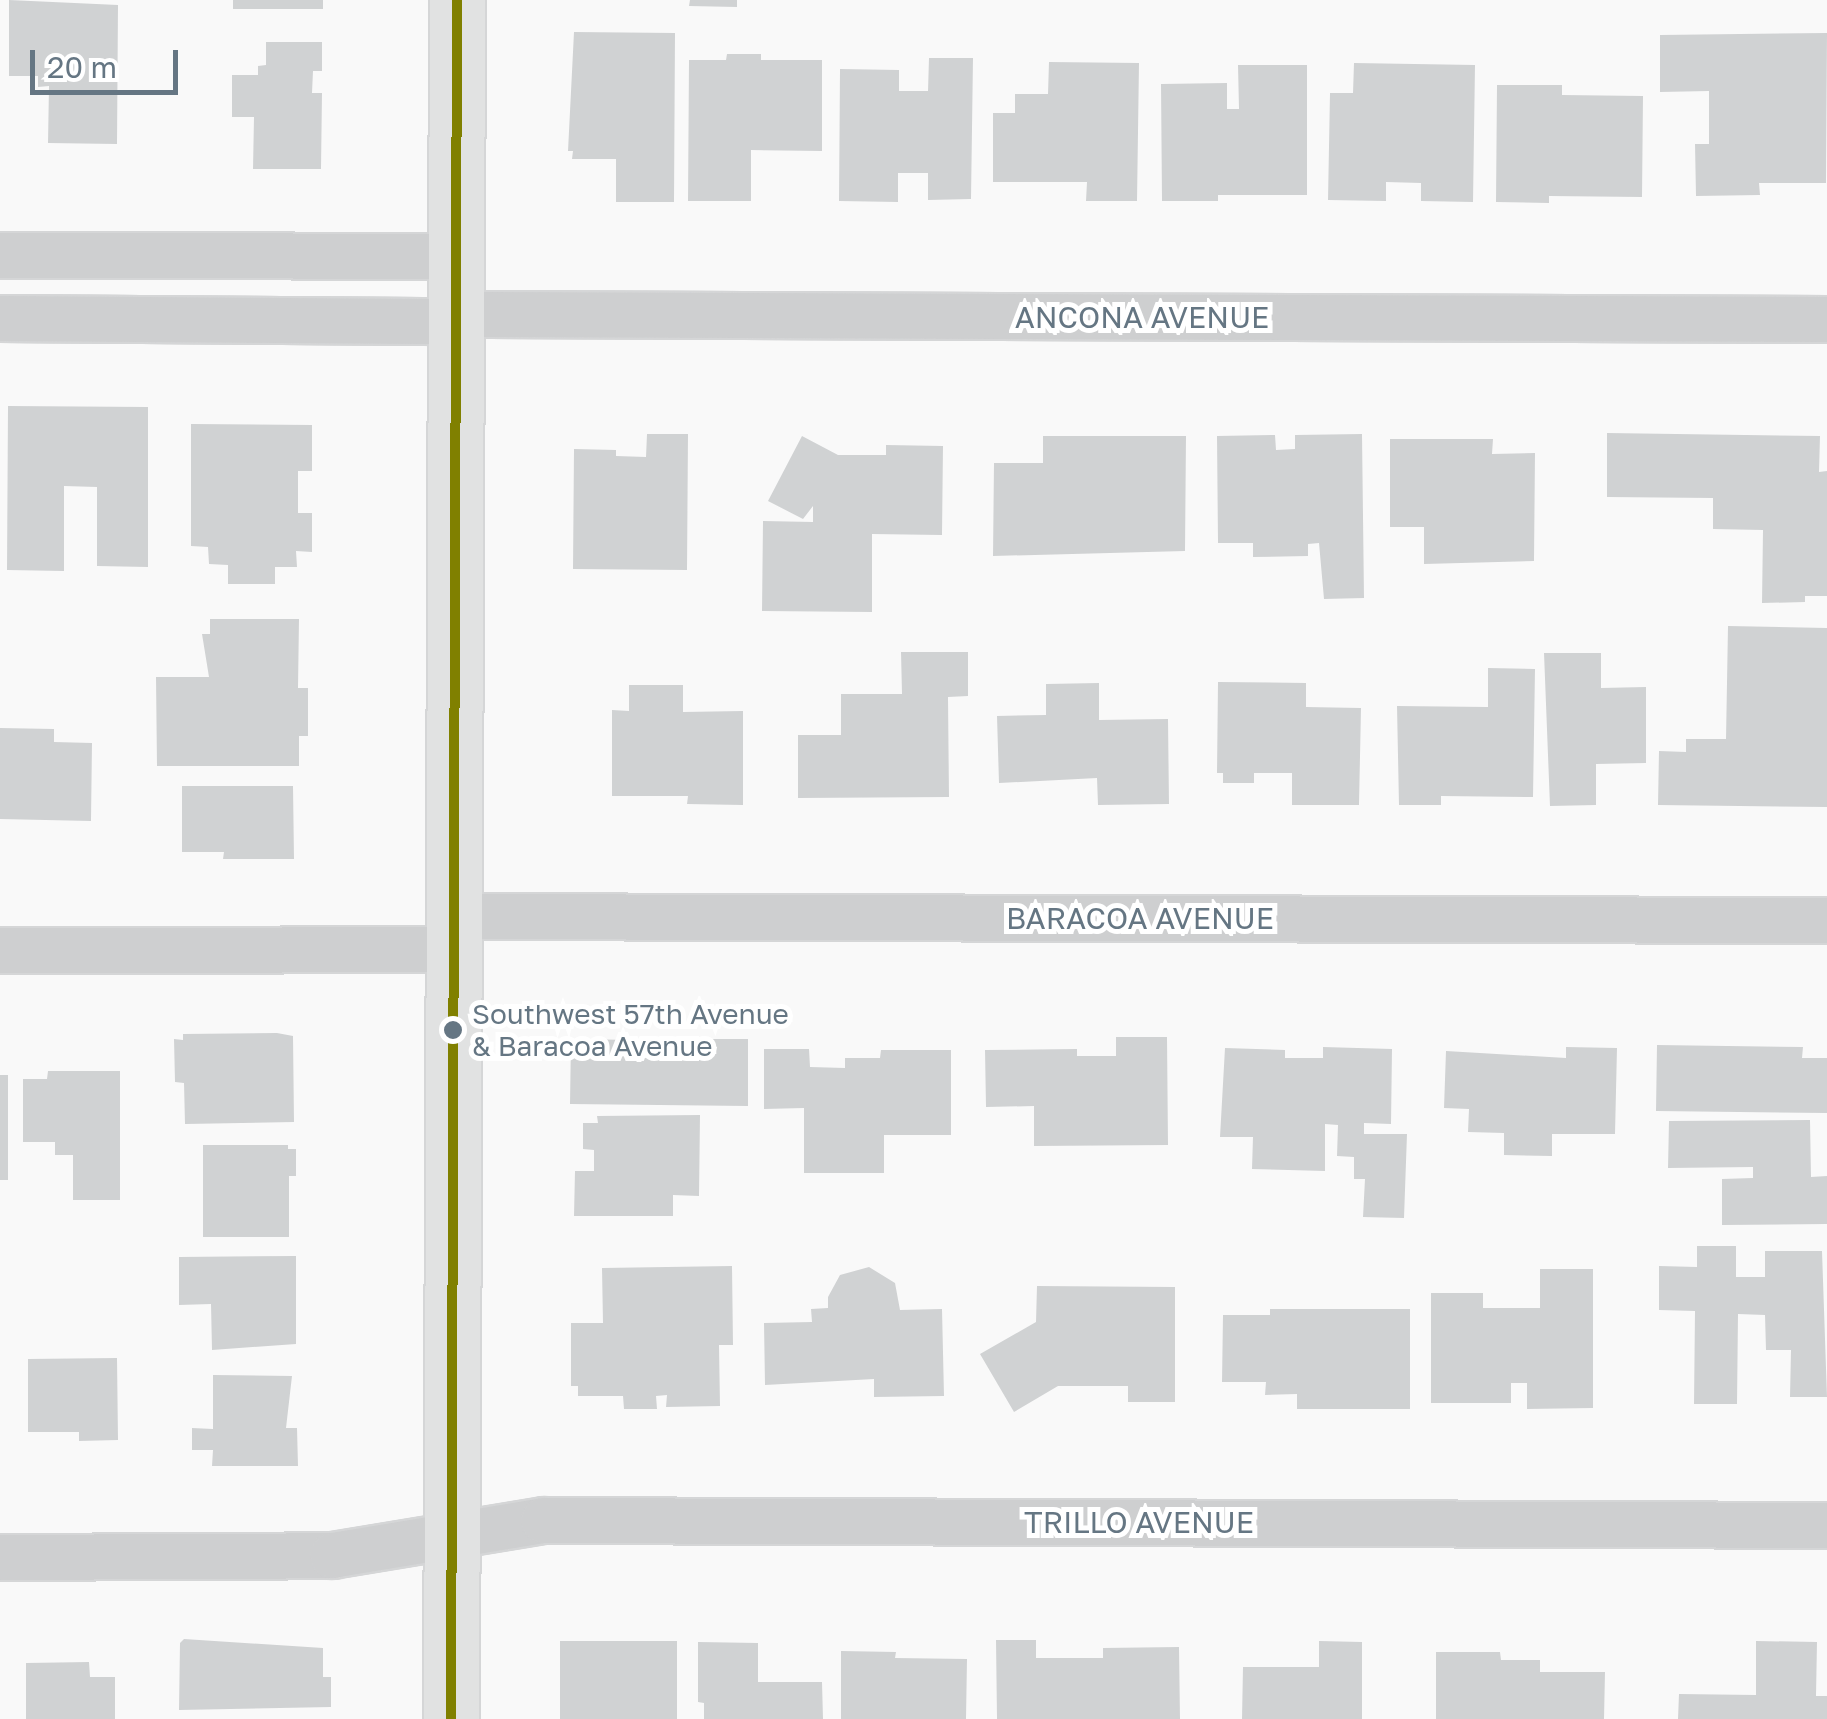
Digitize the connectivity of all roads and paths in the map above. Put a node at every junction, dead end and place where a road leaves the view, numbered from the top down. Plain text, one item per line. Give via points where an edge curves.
1 (456, 0) edge
2 (0, 254) edge
3 (457, 256) junction
4 (457, 317) junction
5 (0, 318) edge
6 (1827, 319) edge
7 (1827, 920) edge
8 (454, 932) junction
9 (0, 950) edge
10 (1827, 1524) edge
11 (452, 1535) junction
12 (0, 1557) edge
13 (452, 1719) edge

1 - 3 main road
2 - 3 street
3 - 4 main road
4 - 5 street, ANCONA AVENUE
4 - 6 street, ANCONA AVENUE
4 - 8 main road
7 - 8 street, BARACOA AVENUE
8 - 9 street, BARACOA AVENUE
8 - 11 main road
10 - 11 street, TRILLO AVENUE via 542,1520
11 - 12 street, TRILLO AVENUE via 332,1555
11 - 13 main road

